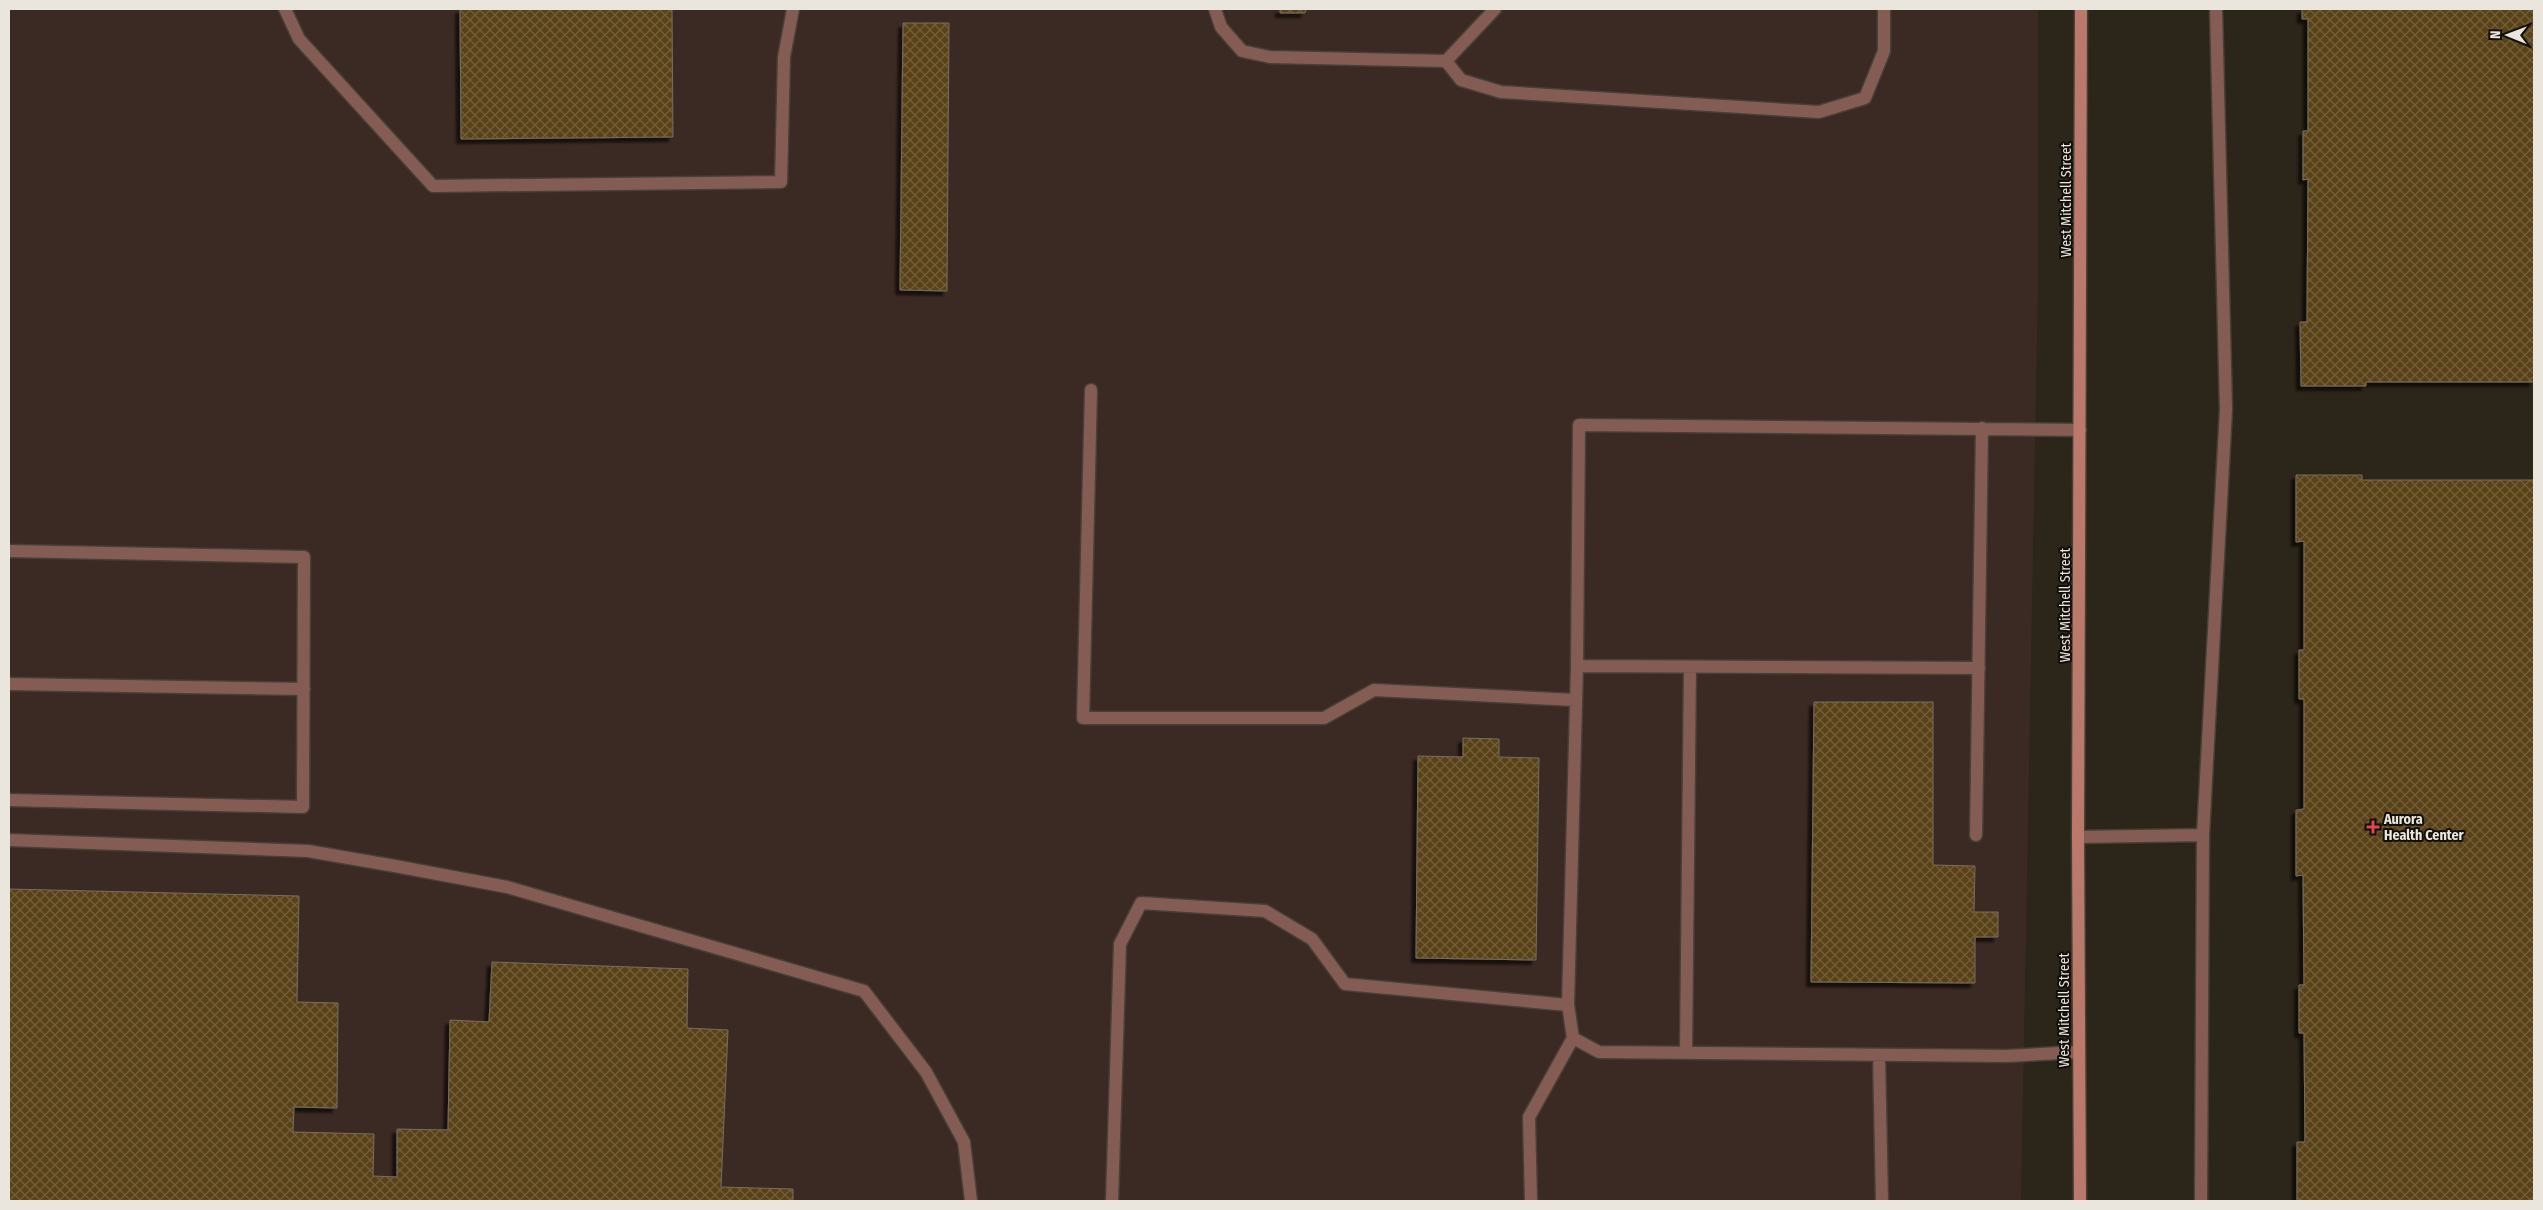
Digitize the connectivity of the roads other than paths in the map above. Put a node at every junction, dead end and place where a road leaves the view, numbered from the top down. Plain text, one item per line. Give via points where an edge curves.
1 (285, 9) edge
2 (793, 9) edge
3 (1215, 9) edge
4 (1495, 9) edge
5 (1884, 9) edge
6 (2081, 9) edge
7 (2216, 9) edge
8 (1446, 61) junction
9 (1091, 390) dead end
10 (1982, 428) junction
11 (2080, 430) junction
12 (9, 551) edge
13 (1577, 666) junction
14 (1690, 666) junction
15 (1978, 668) junction
16 (9, 684) edge
17 (304, 689) junction
18 (1575, 700) junction
19 (9, 800) edge
20 (1976, 835) dead end
21 (2203, 835) junction
22 (2078, 837) junction
23 (9, 840) edge
24 (1568, 1005) junction
25 (1573, 1038) junction
26 (2079, 1052) junction
27 (1686, 1053) junction
28 (1879, 1055) junction
29 (971, 1201) edge
30 (1112, 1201) edge
31 (1531, 1201) edge
32 (1882, 1201) edge
33 (2080, 1201) edge
34 (2201, 1201) edge

1 - 2 lane via 299,39 433,186 781,182 784,57
3 - 8 lane via 1221,27 1242,52 1270,57
4 - 8 lane
5 - 8 lane via 1884,51 1865,98 1819,112 1501,92 1461,80
6 - 11 street, West Mitchell Street
7 - 21 lane via 2226,409
9 - 18 lane via 1082,718 1324,718 1374,690
10 - 11 lane
10 - 13 lane via 1579,425
10 - 15 lane
11 - 22 street, West Mitchell Street
12 - 17 lane via 304,557
13 - 14 lane
13 - 18 lane
14 - 15 lane
14 - 27 lane
15 - 20 lane
16 - 17 lane
17 - 19 lane via 303,807
18 - 24 lane
21 - 22 lane
21 - 34 lane
22 - 26 street, West Mitchell Street
23 - 29 lane via 308,851 386,864 506,887 864,991 926,1072 964,1142
24 - 25 lane
24 - 30 lane via 1345,984 1312,938 1265,911 1141,903 1120,944
25 - 27 lane via 1599,1052
25 - 31 lane via 1529,1117
26 - 28 lane via 2007,1056
26 - 33 street, West Mitchell Street
27 - 28 lane
28 - 32 lane

